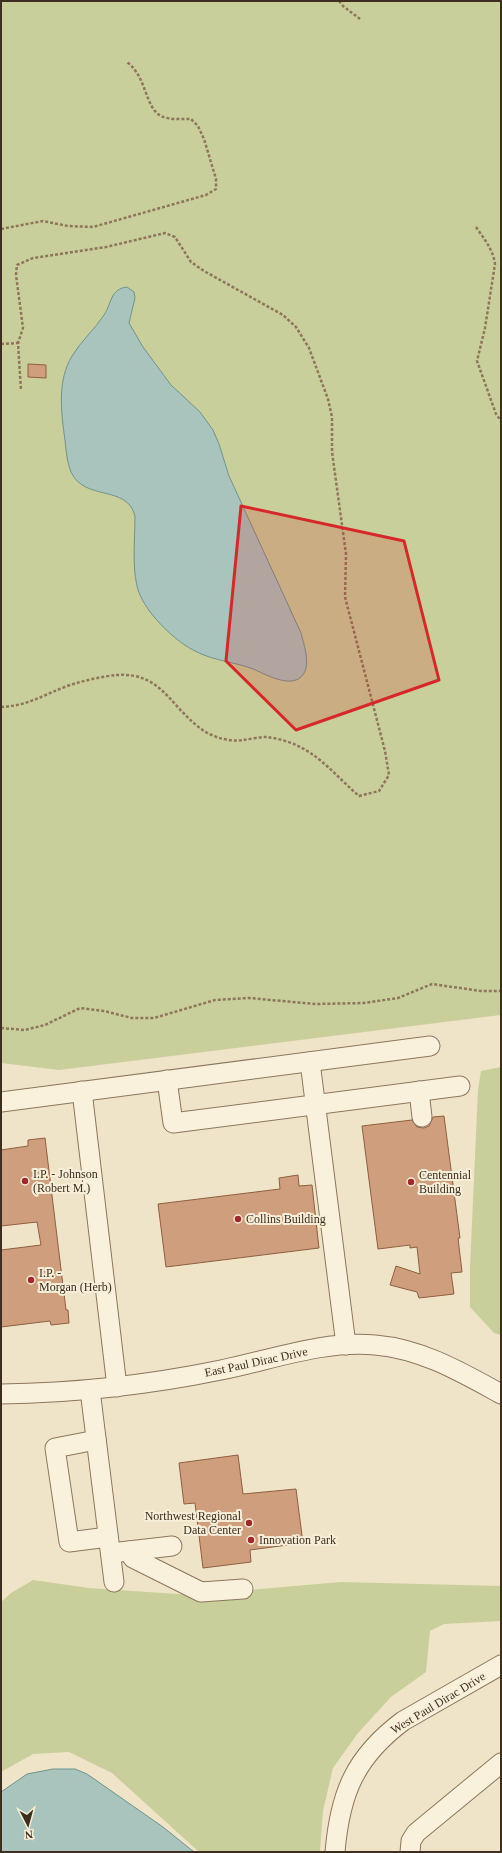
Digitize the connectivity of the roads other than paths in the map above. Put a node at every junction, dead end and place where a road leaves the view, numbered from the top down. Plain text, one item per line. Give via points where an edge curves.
1 (430, 1046) dead end
2 (310, 1062) junction
3 (167, 1080) junction
4 (460, 1086) dead end
5 (419, 1091) junction
6 (82, 1092) junction
7 (1, 1102) edge
8 (316, 1104) junction
9 (422, 1117) dead end
10 (346, 1345) junction
11 (117, 1387) junction
12 (90, 1390) junction
13 (1, 1394) edge
14 (501, 1394) edge
15 (96, 1440) junction
16 (109, 1545) junction
17 (172, 1546) dead end
18 (129, 1551) junction
19 (114, 1582) dead end
20 (243, 1588) dead end
21 (501, 1665) edge
22 (501, 1764) edge
23 (335, 1852) edge
24 (410, 1852) edge

1 - 2 street
2 - 3 street
2 - 8 street
3 - 6 street
3 - 8 street via 173,1122
4 - 5 street
5 - 8 street
5 - 9 street
6 - 7 street
6 - 11 street
8 - 10 street
10 - 11 street, East Paul Dirac Drive via 182,1378
10 - 14 street, East Paul Dirac Drive via 375,1345 414,1352 437,1360
11 - 12 street, East Paul Dirac Drive
12 - 13 street, East Paul Dirac Drive
12 - 15 street
15 - 16 street
15 - 16 street via 55,1448 69,1542
16 - 18 street
16 - 19 street
17 - 18 street
18 - 20 street via 133,1558 201,1592
21 - 23 street, West Paul Dirac Drive via 403,1721 372,1749 349,1785 341,1806
22 - 24 street via 416,1833 411,1842

